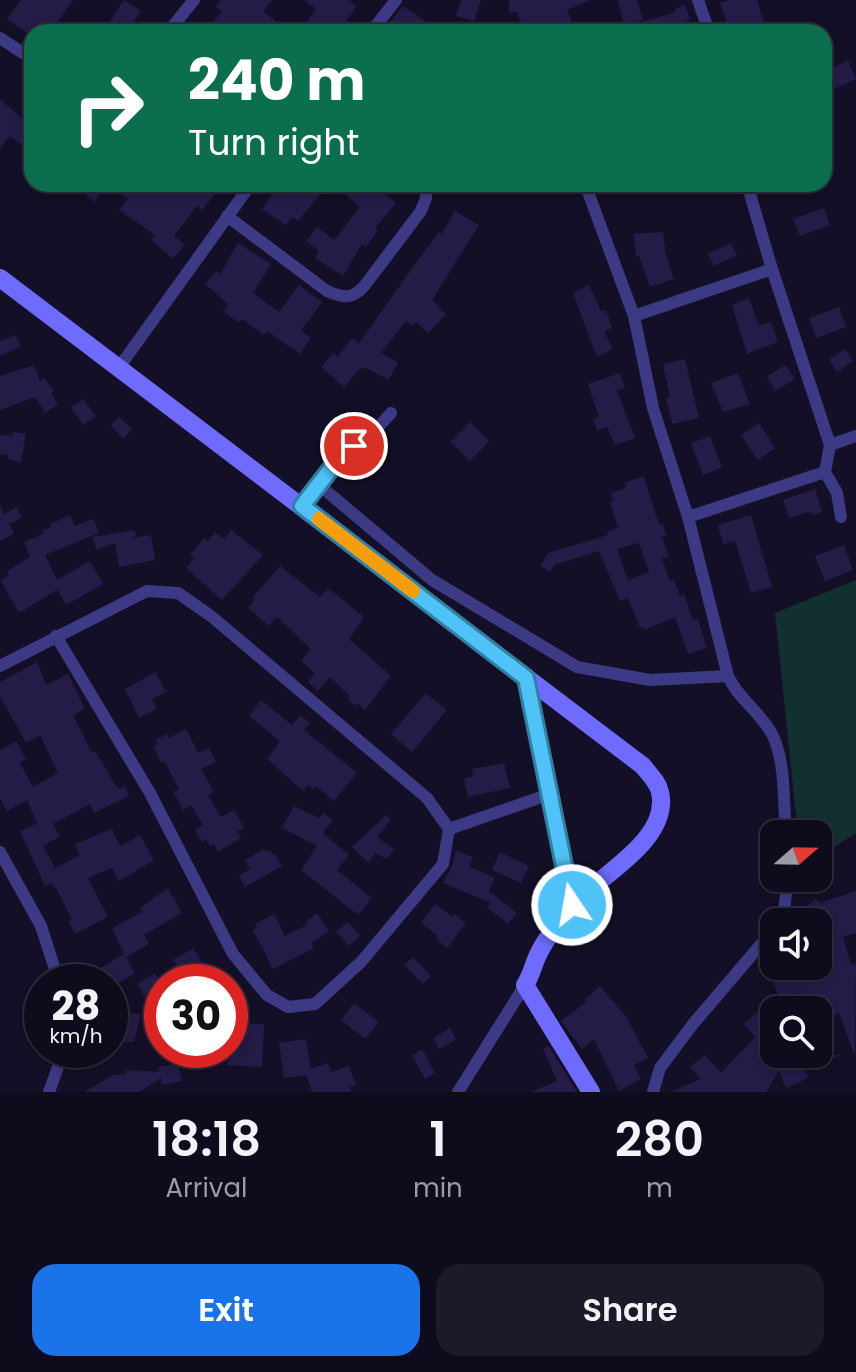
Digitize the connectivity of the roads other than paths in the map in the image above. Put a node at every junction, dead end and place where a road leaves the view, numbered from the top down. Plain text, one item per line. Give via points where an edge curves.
1 (194, 0) edge
2 (396, 0) edge
3 (698, 0) edge
4 (174, 24) edge
5 (377, 24) edge
6 (706, 24) edge
7 (0, 38) edge
8 (24, 54) edge
9 (245, 192) edge
10 (426, 192) edge
11 (588, 192) edge
12 (749, 192) edge
13 (227, 216) junction
14 (772, 269) junction
15 (0, 278) edge
16 (634, 316) junction
17 (120, 366) junction
18 (391, 413) dead end
19 (856, 436) edge
20 (830, 445) junction
21 (825, 472) junction
22 (318, 484) junction
23 (302, 506) junction
24 (688, 517) junction
25 (841, 517) dead end
26 (56, 636) junction
27 (0, 666) edge
28 (728, 676) junction
29 (526, 678) junction
30 (550, 794) junction
31 (785, 820) edge
32 (449, 829) junction
33 (0, 852) edge
34 (4, 869) edge
35 (572, 905) junction
36 (760, 945) edge
37 (53, 964) edge
38 (525, 985) junction
39 (58, 1068) edge
40 (49, 1092) edge
41 (458, 1092) edge
42 (591, 1092) edge
43 (653, 1092) edge

1 - 4 street
2 - 5 street
3 - 6 street
7 - 8 street
9 - 13 street
10 - 13 street via 421,211 365,285 349,297 327,291
11 - 16 street
12 - 14 street
13 - 17 street
14 - 16 street
14 - 20 street
15 - 17 street
16 - 24 street via 653,408
17 - 23 street
18 - 22 street via 340,457
19 - 20 street
20 - 21 street
21 - 24 street
21 - 25 street via 837,493
22 - 23 street
22 - 28 street via 432,580 577,667 650,680
23 - 29 street
24 - 28 street
26 - 27 street
26 - 32 street via 147,591 178,593 427,798
26 - 32 street via 150,793 233,954 267,995 288,1007 315,1004 361,962 443,864
28 - 31 street via 772,733 779,752
29 - 30 street
29 - 35 street via 643,766 660,792 655,828 605,880
30 - 32 street
30 - 35 street
33 - 34 street
34 - 37 street via 41,926
35 - 38 street via 537,956
36 - 43 street via 660,1068
38 - 41 street
38 - 42 street
39 - 40 street

